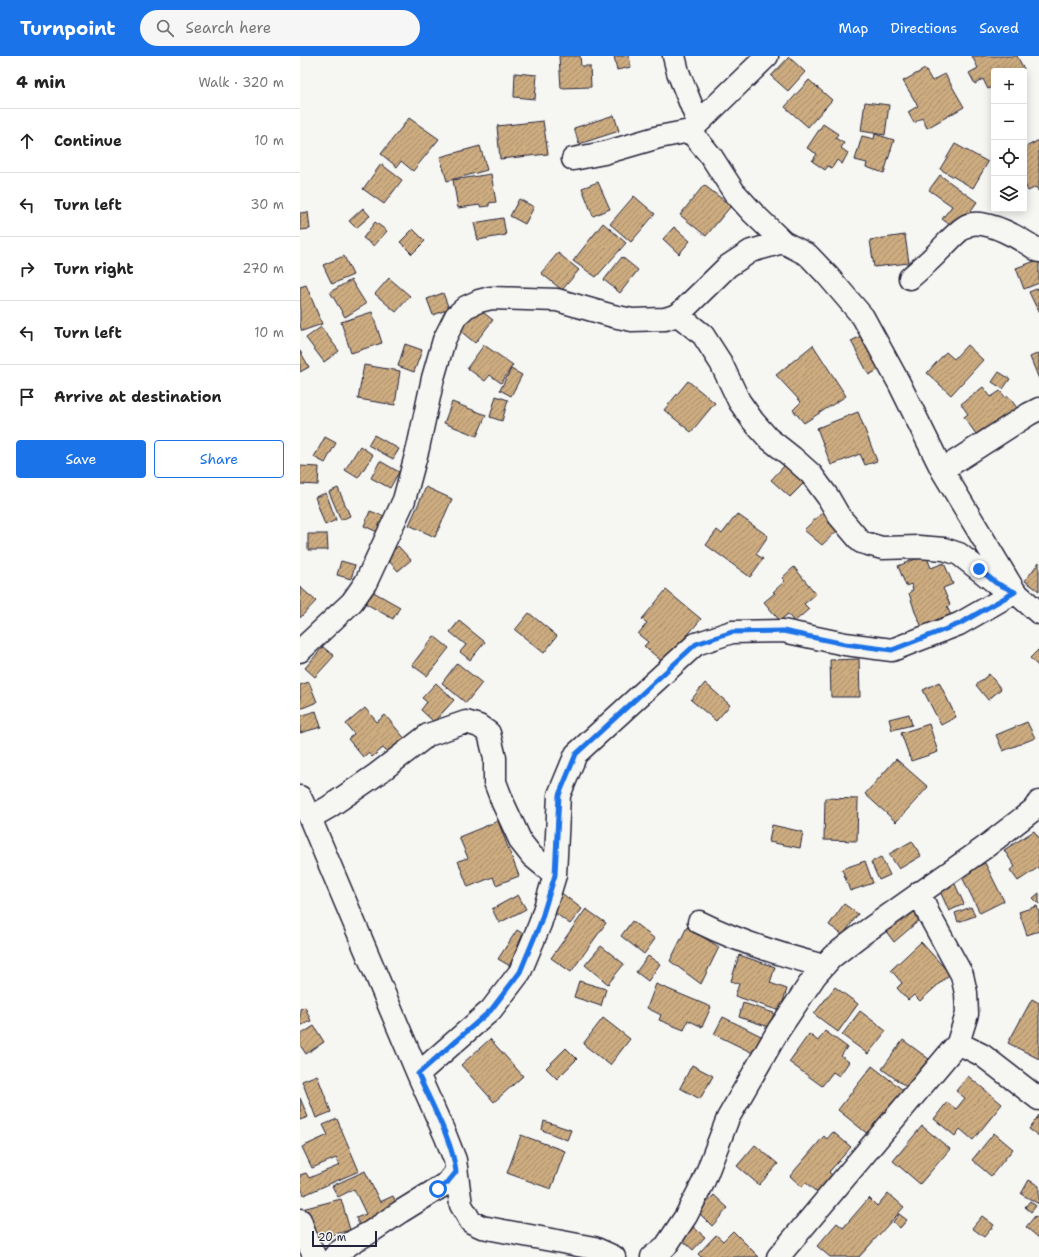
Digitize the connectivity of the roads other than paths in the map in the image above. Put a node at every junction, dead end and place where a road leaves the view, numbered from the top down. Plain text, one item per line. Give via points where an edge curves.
1 (674, 56) edge
2 (768, 56) edge
3 (694, 127) junction
4 (573, 159) dead end
5 (783, 242) junction
6 (1039, 251) edge
7 (910, 278) dead end
8 (678, 315) junction
9 (1039, 409) edge
10 (942, 470) junction
11 (1015, 592) junction
12 (1039, 613) edge
13 (300, 651) edge
14 (300, 797) edge
15 (1039, 802) edge
16 (310, 818) junction
17 (555, 875) junction
18 (920, 892) junction
19 (699, 922) dead end
20 (824, 966) junction
21 (958, 1043) junction
22 (418, 1074) junction
23 (1039, 1099) edge
24 (456, 1172) junction
25 (300, 1220) edge
26 (315, 1257) edge
27 (334, 1257) edge
28 (614, 1257) edge
29 (652, 1257) edge
30 (778, 1257) edge

1 - 3 street
2 - 3 street
3 - 4 street via 604,153
3 - 5 street via 734,192
5 - 8 street via 752,251 728,266
5 - 10 street via 808,255 863,317
6 - 7 street via 998,228 982,223 967,226
8 - 11 street via 704,335 739,401 753,421 768,438 811,474 839,516 861,542 882,548 944,549 959,554 996,583
8 - 13 street via 665,319 632,320 557,300 491,298 466,307 456,316 444,340 404,500 366,582 352,602
9 - 10 street
10 - 11 street
11 - 12 street
11 - 17 street via 959,624 892,650 845,644 783,631 732,632 696,644 576,754 559,795
14 - 16 street
15 - 18 street via 1033,810 984,848
16 - 17 street via 377,774 428,735 466,722 479,726 489,733 495,758 495,782 502,803 521,842 532,856
16 - 22 street
17 - 22 street via 540,924 520,972 491,1010
18 - 20 street via 832,957
18 - 21 street via 928,913 962,975 968,1014
19 - 20 street via 756,947
20 - 29 street via 778,1031 728,1118 703,1183 686,1216 666,1246
21 - 23 street via 982,1055
21 - 30 street
22 - 24 street via 455,1160
24 - 27 street via 447,1183 354,1241
24 - 28 street via 461,1205 471,1222 482,1228 594,1248
25 - 26 street

